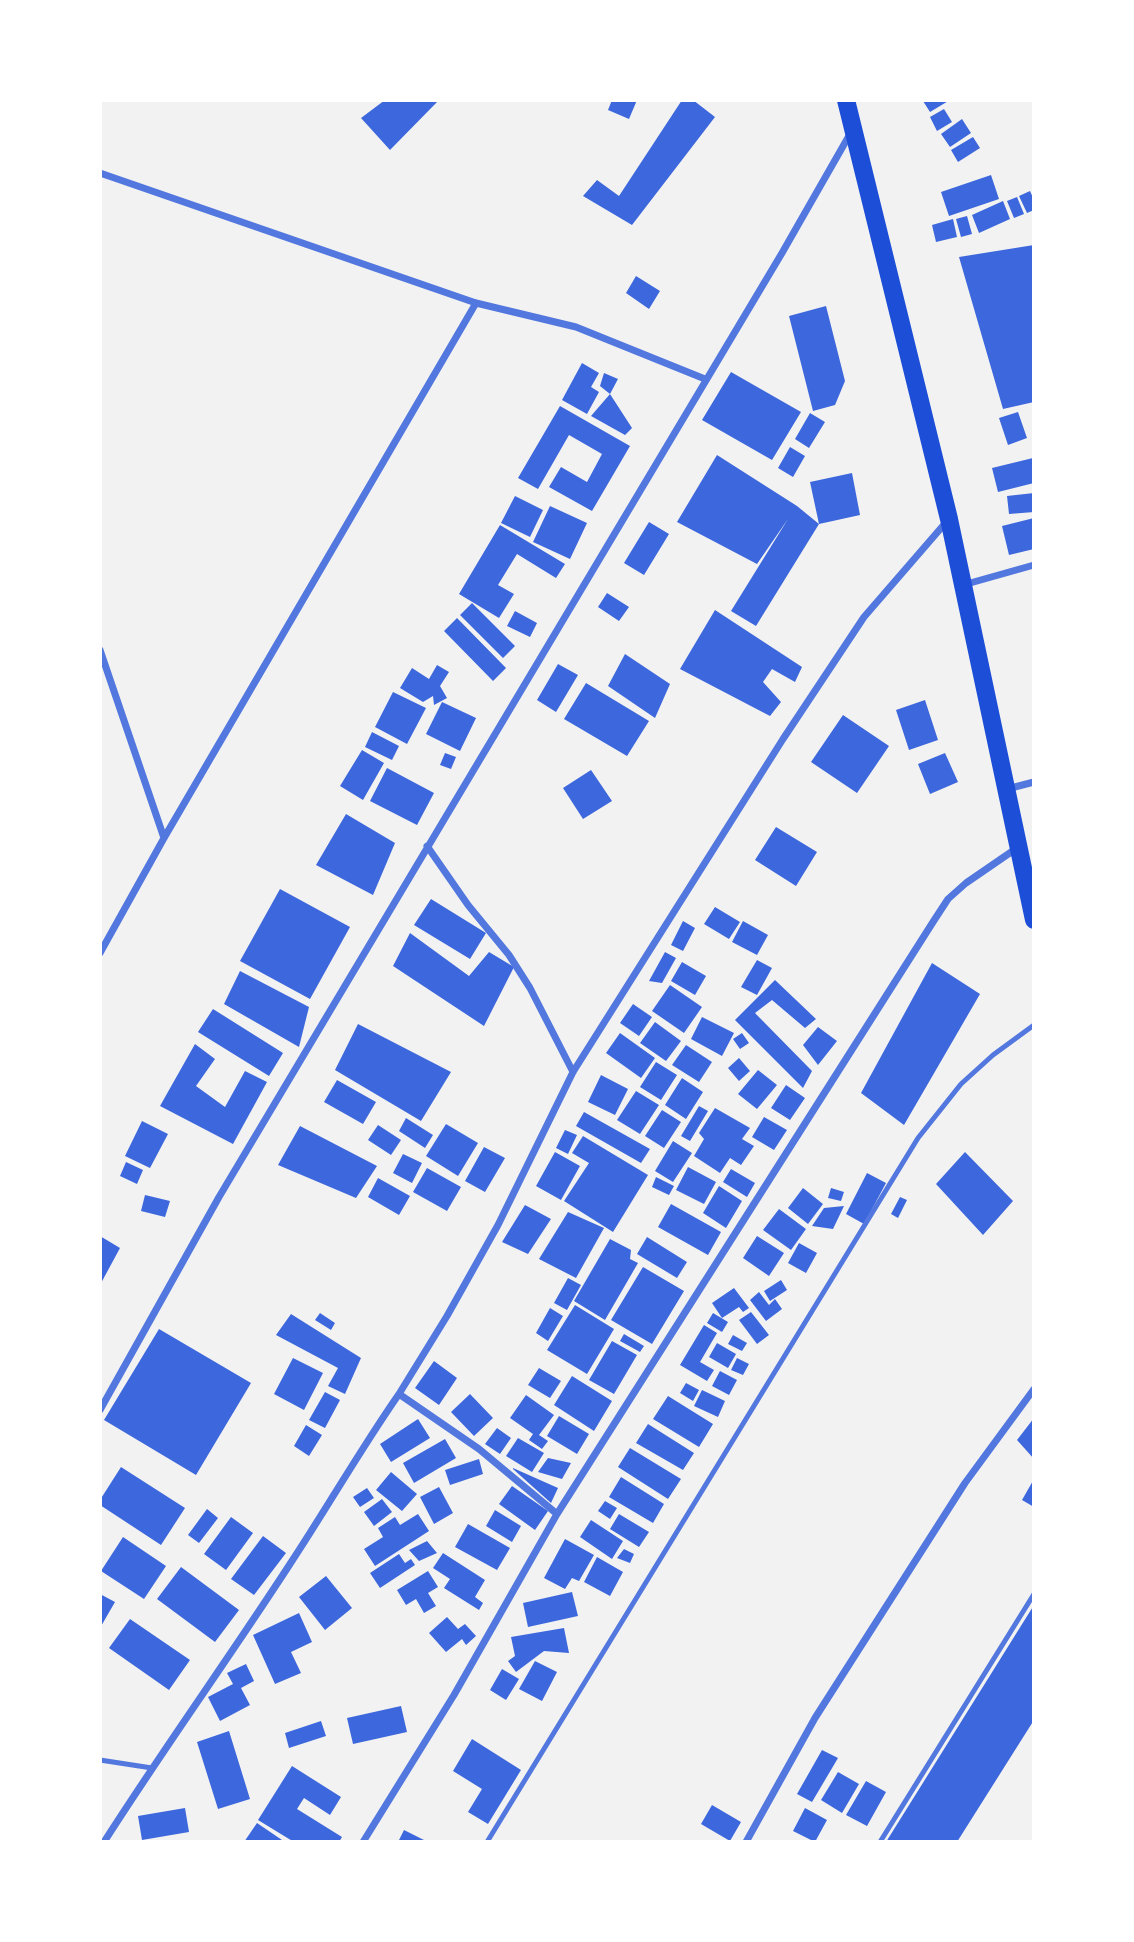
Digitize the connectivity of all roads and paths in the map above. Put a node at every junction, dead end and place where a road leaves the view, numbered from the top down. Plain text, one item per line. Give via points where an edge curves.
1 (846, 100) edge
2 (853, 129) junction
3 (100, 173) edge
4 (476, 303) junction
5 (705, 379) junction
6 (949, 519) junction
7 (1034, 565) edge
8 (962, 585) junction
9 (100, 650) edge
10 (1034, 782) edge
11 (1006, 789) junction
12 (164, 838) junction
13 (426, 846) junction
14 (1018, 847) junction
15 (1034, 920) edge
16 (100, 953) edge
17 (1034, 1025) edge
18 (573, 1072) junction
19 (1034, 1389) edge
20 (399, 1394) junction
21 (100, 1410) edge
22 (557, 1514) junction
23 (1034, 1594) edge
24 (100, 1760) edge
25 (152, 1768) junction
26 (104, 1842) edge
27 (363, 1842) edge
28 (487, 1842) edge
29 (746, 1842) edge
30 (880, 1842) edge

1 - 2 main road
2 - 5 street
2 - 6 main road
3 - 4 street
4 - 5 street via 576,327
4 - 12 street
5 - 13 street
6 - 8 main road
6 - 18 street via 864,617
7 - 8 street
8 - 11 main road
9 - 12 street
10 - 11 street
11 - 14 main road
12 - 16 street
13 - 18 street via 509,955
13 - 21 street via 219,1197
14 - 15 main road
14 - 22 street via 966,883 940,910
17 - 28 lane via 961,1084 918,1138
18 - 20 street via 498,1226
19 - 29 street via 965,1483 815,1718
20 - 22 street via 479,1448
20 - 25 street
22 - 27 street
23 - 30 lane
24 - 25 lane
25 - 26 street

